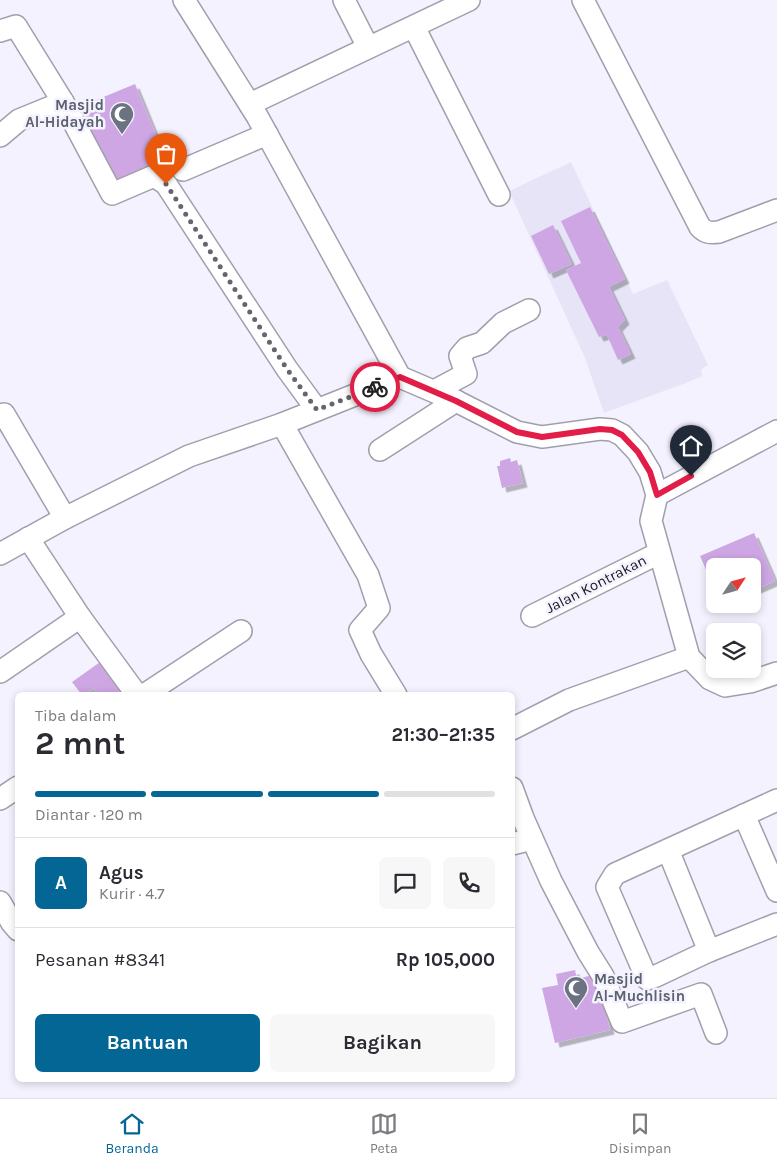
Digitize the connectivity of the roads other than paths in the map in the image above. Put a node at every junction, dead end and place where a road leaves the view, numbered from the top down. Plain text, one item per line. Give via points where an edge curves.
1 (184, 0) edge
2 (344, 0) edge
3 (469, 0) edge
4 (583, 0) edge
5 (414, 27) junction
6 (0, 31) edge
7 (368, 48) junction
8 (63, 102) junction
9 (250, 104) junction
10 (267, 134) junction
11 (0, 136) edge
12 (183, 170) dead end
13 (500, 195) dead end
14 (777, 210) edge
15 (529, 310) dead end
16 (400, 377) junction
17 (434, 392) junction
18 (456, 401) junction
19 (317, 410) junction
20 (4, 414) dead end
21 (282, 424) junction
22 (777, 431) edge
23 (380, 450) dead end
24 (657, 495) junction
25 (65, 518) junction
26 (28, 538) junction
27 (660, 552) junction
28 (0, 554) edge
29 (532, 616) dead end
30 (80, 617) junction
31 (241, 631) dead end
32 (689, 657) junction
33 (0, 672) edge
34 (777, 673) edge
35 (135, 692) edge
36 (149, 692) edge
37 (394, 692) edge
38 (515, 727) edge
39 (15, 789) edge
40 (515, 796) edge
41 (0, 800) edge
42 (777, 800) edge
43 (744, 816) junction
44 (522, 841) edge
45 (668, 850) junction
46 (777, 891) edge
47 (0, 902) edge
48 (777, 924) edge
49 (10, 928) edge
50 (709, 951) junction
51 (716, 1034) dead end

1 - 9 street
2 - 7 street
3 - 5 street
4 - 14 street via 700,228 711,233 719,232
5 - 7 street
5 - 13 street
6 - 8 street via 16,26
7 - 9 street
8 - 11 street via 19,120
8 - 19 street via 112,194 154,176 166,184
9 - 10 street
10 - 12 street
10 - 16 street
15 - 17 street via 503,323 482,343 467,348 460,356 466,374
16 - 17 street
16 - 19 street
17 - 18 street
18 - 23 street
18 - 24 street via 517,432 542,437 612,430 622,435 638,452 650,472
19 - 21 street
20 - 25 street
21 - 25 street via 188,456
21 - 37 street via 368,575 378,608 360,630
22 - 24 street
24 - 27 street via 651,521
25 - 26 street
26 - 28 street
26 - 30 street
27 - 29 street, Jalan Kontrakan
27 - 32 street
30 - 33 street
30 - 35 street
31 - 36 street
32 - 34 street via 710,679 726,686
32 - 38 street via 568,700
39 - 41 street
40 - 44 street via 523,818
42 - 43 street
43 - 45 street
43 - 46 street
44 - 51 street via 551,881 603,976 622,1022 702,994
45 - 50 street
45 - 50 street via 615,874 607,887 647,979
47 - 49 street
48 - 50 street

